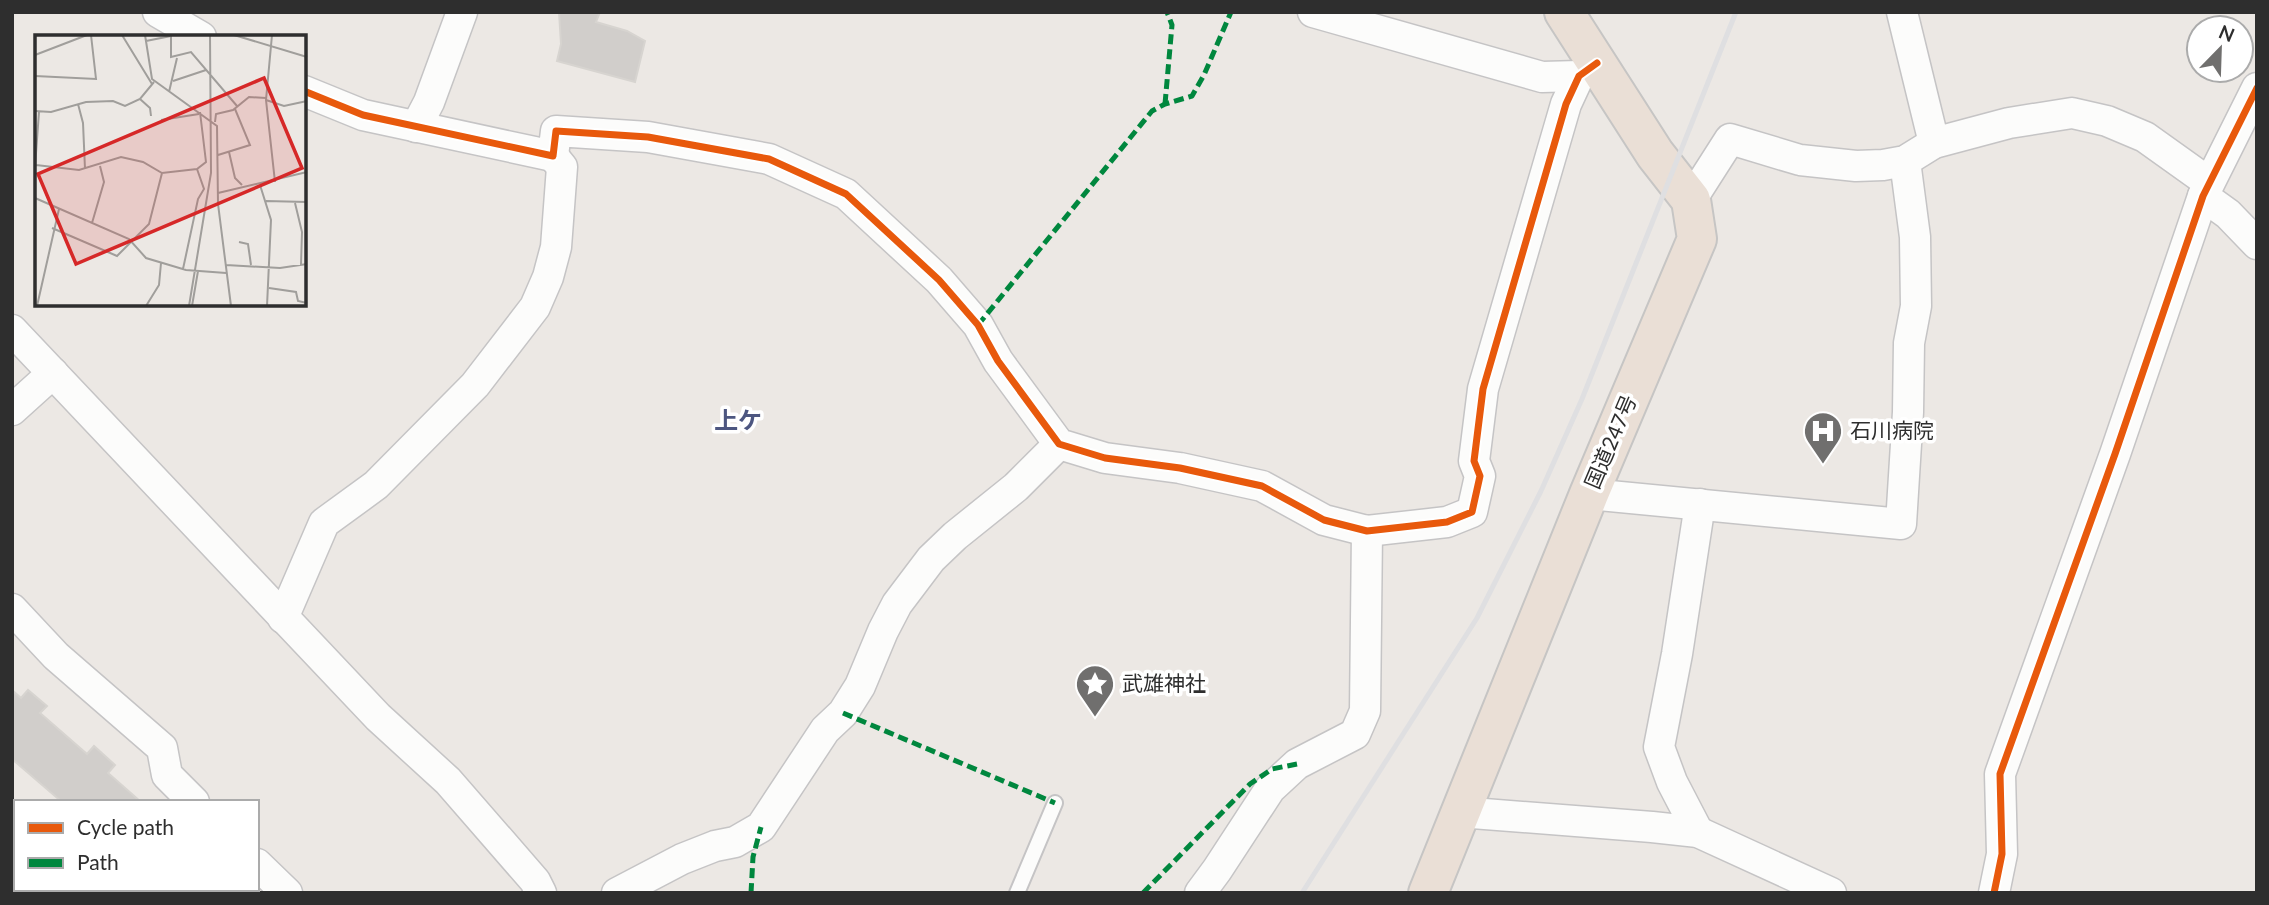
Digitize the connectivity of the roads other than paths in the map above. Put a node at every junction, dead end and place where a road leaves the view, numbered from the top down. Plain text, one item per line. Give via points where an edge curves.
1 (158, 12) edge
2 (462, 12) edge
3 (1313, 12) edge
4 (1564, 12) edge
5 (1902, 12) edge
6 (198, 35) edge
7 (1588, 70) junction
8 (2257, 88) edge
9 (306, 92) edge
10 (416, 127) junction
11 (1934, 143) junction
12 (553, 156) junction
13 (1905, 162) junction
14 (2206, 189) junction
15 (1691, 200) junction
16 (2257, 244) edge
17 (12, 330) edge
18 (53, 373) junction
19 (12, 410) edge
20 (1059, 444) junction
21 (1589, 494) junction
22 (1700, 504) junction
23 (1367, 531) junction
24 (12, 609) edge
25 (283, 618) junction
26 (192, 800) edge
27 (1055, 803) dead end
28 (1459, 812) junction
29 (1698, 832) junction
30 (259, 866) edge
31 (287, 893) edge
32 (541, 893) edge
33 (617, 893) edge
34 (1017, 893) edge
35 (1200, 893) edge
36 (1428, 893) edge
37 (1831, 893) edge
38 (1994, 893) edge

1 - 6 street
2 - 10 street
3 - 7 street via 1542,77
4 - 7 highway, 国道247号
5 - 11 street
7 - 15 highway, 国道247号
7 - 23 street via 1566,104 1483,389 1474,461 1480,476 1472,512 1447,522
8 - 14 street
9 - 10 street via 363,115
10 - 12 street
11 - 13 street
11 - 14 street via 2009,123 2072,113 2145,137
12 - 20 street via 556,131 648,137 769,159 846,194 939,280 978,325 998,361
12 - 25 street via 562,167 556,247 535,307 475,385 376,485 324,523
13 - 15 street via 1829,164 1730,139
13 - 22 street via 1916,237 1916,306 1909,343 1901,524
14 - 16 street
14 - 38 street via 2000,774 2001,854
15 - 21 highway, 国道247号 via 1697,239
17 - 18 street
18 - 19 street
18 - 25 street
20 - 23 street via 1105,458 1262,486 1324,520
20 - 33 street via 930,559 897,604 843,713 825,730 761,827 735,842 682,859
21 - 22 street
21 - 28 highway, 国道247号
22 - 29 street via 1659,747
23 - 35 street via 1365,711 1355,734 1297,764 1270,789
24 - 26 street via 56,656 162,748 167,775
25 - 32 street via 377,717 448,781
27 - 34 lane
28 - 29 street
28 - 36 highway, 国道247号
29 - 37 street
30 - 31 street

